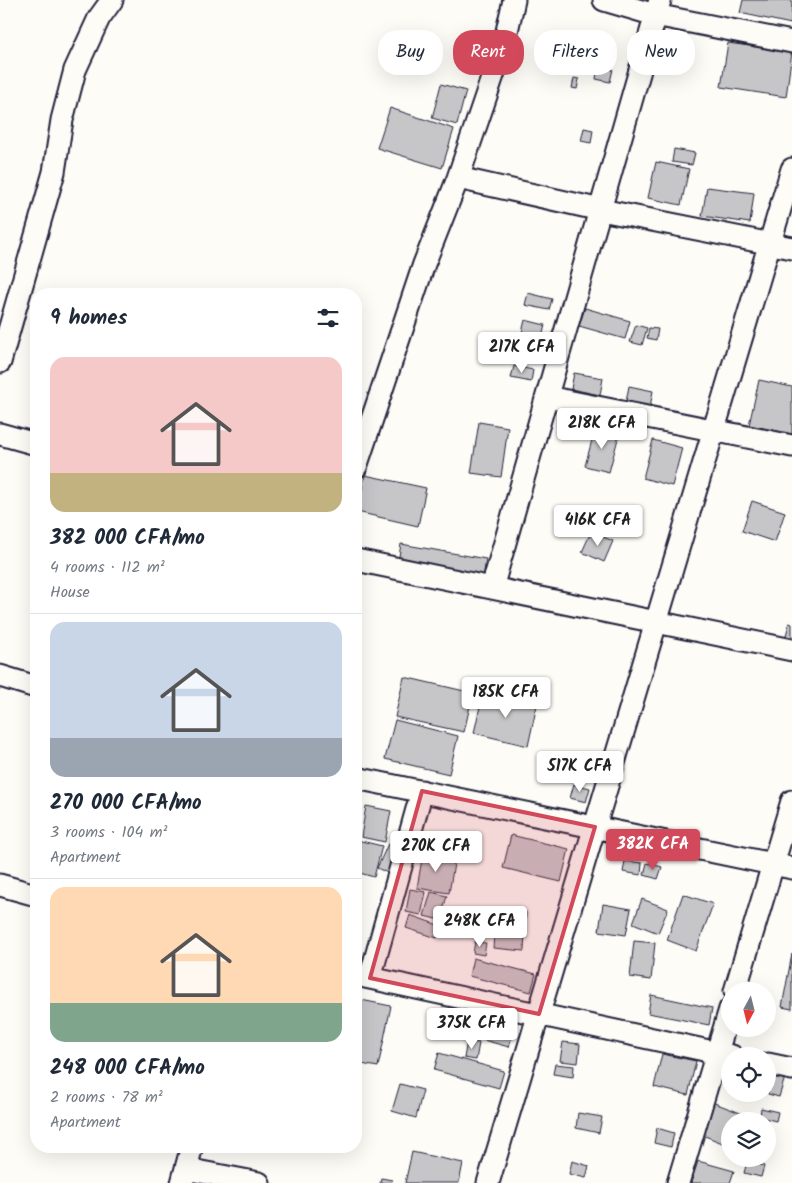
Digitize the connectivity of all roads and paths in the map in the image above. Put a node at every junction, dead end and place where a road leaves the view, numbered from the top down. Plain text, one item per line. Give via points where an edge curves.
1 (112, 0) edge
2 (514, 0) edge
3 (604, 0) edge
4 (658, 7) edge
5 (792, 42) edge
6 (792, 169) edge
7 (458, 178) junction
8 (601, 210) junction
9 (770, 244) junction
10 (792, 248) edge
11 (0, 362) edge
12 (547, 397) junction
13 (714, 430) junction
14 (0, 434) edge
15 (30, 442) edge
16 (792, 446) edge
17 (362, 449) edge
18 (362, 568) edge
19 (492, 588) junction
20 (657, 622) junction
21 (792, 650) edge
22 (0, 676) edge
23 (30, 685) edge
24 (362, 779) edge
25 (422, 792) junction
26 (792, 801) edge
27 (595, 827) junction
28 (783, 866) edge
29 (0, 885) edge
30 (30, 893) edge
31 (363, 976) edge
32 (738, 982) edge
33 (539, 1014) junction
34 (721, 1054) edge
35 (721, 1063) edge
36 (776, 1066) edge
37 (792, 1069) edge
38 (190, 1153) edge
39 (184, 1176) edge
40 (259, 1183) edge
41 (488, 1183) edge
42 (678, 1183) edge

1 - 11 street via 99,18 75,70 62,120 54,172
2 - 7 street via 505,40
3 - 4 street
4 - 5 street
4 - 8 street
6 - 9 street
7 - 8 street
7 - 17 street via 424,264
8 - 9 street
8 - 12 street
9 - 10 street
9 - 13 street
12 - 13 street
12 - 19 street
13 - 16 street
13 - 20 street
14 - 15 street
18 - 19 street
19 - 20 street
20 - 21 street
20 - 27 street
22 - 23 street
24 - 25 street
25 - 27 street
25 - 31 street
26 - 28 street
27 - 28 street
27 - 33 street
28 - 32 street
29 - 30 street
31 - 33 street
33 - 34 street
33 - 41 street
35 - 42 street
36 - 37 street
38 - 39 street
39 - 40 street

